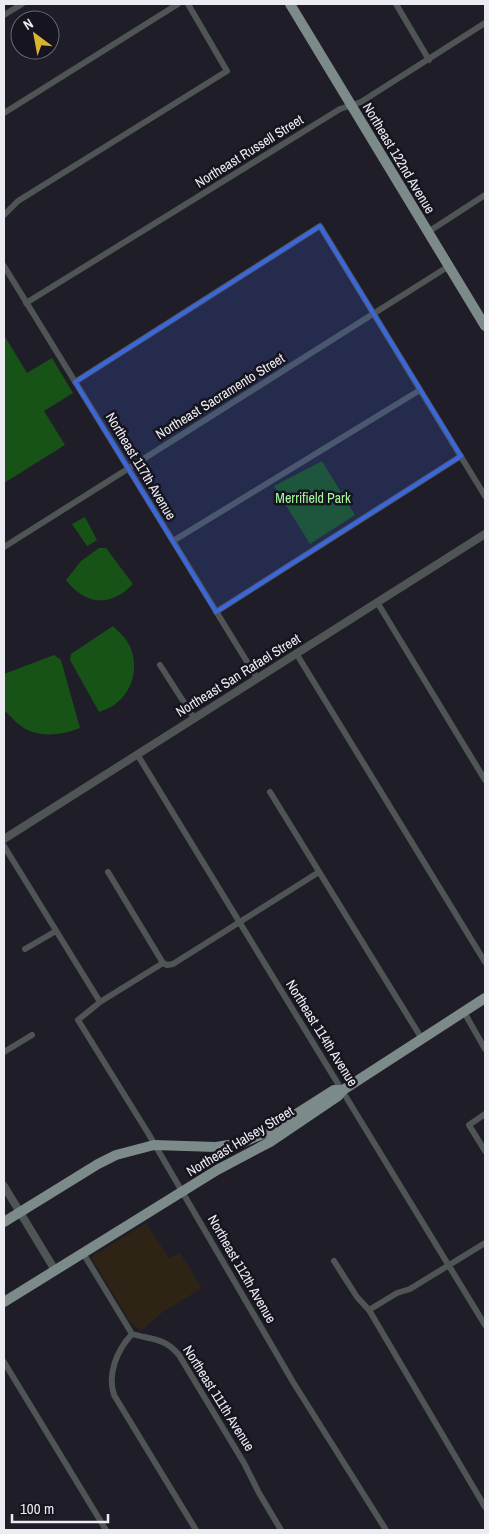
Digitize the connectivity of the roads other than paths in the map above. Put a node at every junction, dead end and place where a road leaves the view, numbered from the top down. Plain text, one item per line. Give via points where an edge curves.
1 (22, 4) edge
2 (178, 4) edge
3 (188, 4) edge
4 (290, 4) edge
5 (396, 4) edge
6 (4, 15) edge
7 (485, 23) edge
8 (429, 60) junction
9 (351, 105) junction
10 (4, 113) edge
11 (485, 195) edge
12 (4, 215) edge
13 (428, 232) junction
14 (4, 266) edge
15 (449, 266) junction
16 (26, 303) junction
17 (373, 313) junction
18 (485, 326) edge
19 (75, 382) junction
20 (420, 390) junction
21 (461, 456) junction
22 (128, 469) junction
23 (485, 496) edge
24 (485, 534) edge
25 (173, 542) junction
26 (4, 547) edge
27 (377, 602) junction
28 (216, 612) junction
29 (296, 653) junction
30 (160, 665) dead end
31 (256, 678) junction
32 (194, 718) junction
33 (137, 754) junction
34 (485, 780) edge
35 (270, 792) dead end
36 (4, 839) edge
37 (4, 846) edge
38 (108, 872) dead end
39 (319, 872) junction
40 (240, 922) junction
41 (56, 931) junction
42 (25, 950) dead end
43 (164, 962) junction
44 (485, 962) edge
45 (485, 998) edge
46 (100, 1002) junction
47 (464, 1012) junction
48 (32, 1035) dead end
49 (422, 1039) junction
50 (485, 1049) edge
51 (4, 1052) edge
52 (343, 1090) junction
53 (485, 1114) edge
54 (154, 1145) junction
55 (485, 1151) edge
56 (4, 1186) edge
57 (182, 1191) junction
58 (20, 1212) junction
59 (4, 1222) edge
60 (485, 1243) edge
61 (83, 1253) junction
62 (334, 1261) dead end
63 (449, 1265) junction
64 (56, 1270) junction
65 (4, 1302) edge
66 (369, 1310) junction
67 (485, 1325) edge
68 (132, 1334) junction
69 (4, 1362) edge
70 (485, 1507) edge
71 (193, 1529) edge
72 (106, 1530) edge
73 (281, 1530) edge
74 (386, 1530) edge

1 - 6 street
2 - 10 street
3 - 12 street via 227,71 18,201
4 - 9 main road, Northeast 122nd Avenue
5 - 8 street
7 - 8 street, Northeast Russell Street
8 - 9 street, Northeast Russell Street
9 - 13 main road, Northeast 122nd Avenue
9 - 16 street, Northeast Russell Street
11 - 13 street
13 - 15 main road, Northeast 122nd Avenue
14 - 16 street, Northeast 117th Avenue
15 - 17 street, Northeast Sacramento Street
15 - 18 main road, Northeast 122nd Avenue
16 - 19 street, Northeast 117th Avenue
17 - 19 street via 320,226
17 - 20 street
17 - 22 street, Northeast Sacramento Street
19 - 22 street, Northeast 117th Avenue
20 - 21 street
20 - 25 street
21 - 23 street
21 - 28 street
22 - 25 street, Northeast 117th Avenue
22 - 26 street, Northeast Sacramento Street
24 - 27 street, Northeast San Rafael Street
25 - 28 street, Northeast 117th Avenue
27 - 29 street, Northeast San Rafael Street
27 - 34 street
28 - 31 street, Northeast 117th Avenue
29 - 31 street, Northeast San Rafael Street
29 - 44 street
30 - 32 street
31 - 32 street, Northeast San Rafael Street
32 - 33 street, Northeast San Rafael Street
33 - 36 street, Northeast San Rafael Street
33 - 40 street, Northeast 114th Avenue
35 - 39 street
37 - 41 street
38 - 43 street
39 - 40 street
39 - 49 street
40 - 43 street via 173,964
40 - 52 street, Northeast 114th Avenue
41 - 42 street
41 - 46 street
43 - 46 street
45 - 47 main road, Northeast Halsey Street
46 - 54 street, Northeast 112th Avenue via 78,1020
47 - 49 main road, Northeast Halsey Street
47 - 50 street
48 - 51 street
49 - 52 main road, Northeast Halsey Street
52 - 54 main road via 334,1090 268,1132 241,1143 216,1147
52 - 57 main road, Northeast Halsey Street via 270,1142
52 - 63 street, Northeast 114th Avenue
53 - 55 street via 469,1125
54 - 57 street, Northeast 112th Avenue
54 - 58 main road via 104,1161
56 - 58 street
57 - 61 main road, Northeast Halsey Street
57 - 74 street, Northeast 112th Avenue via 293,1382
58 - 59 main road
58 - 64 street
60 - 63 street
61 - 64 main road, Northeast Halsey Street
61 - 68 street
62 - 66 street
63 - 66 street
63 - 67 street, Northeast 114th Avenue
64 - 65 main road, Northeast Halsey Street
66 - 70 street
68 - 71 street via 114,1364 111,1386
68 - 73 street, Northeast 111th Avenue via 162,1341 180,1355
69 - 72 street

